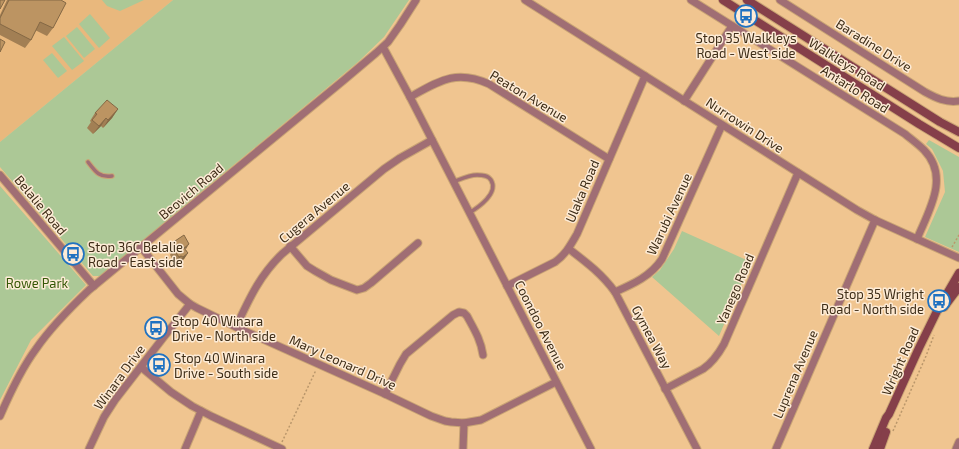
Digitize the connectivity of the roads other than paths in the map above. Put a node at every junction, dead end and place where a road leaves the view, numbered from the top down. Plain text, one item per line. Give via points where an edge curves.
1 (416, 0) edge
2 (525, 0) edge
3 (691, 0) edge
4 (723, 0) edge
5 (747, 0) edge
6 (780, 0) edge
7 (732, 26) junction
8 (383, 47) junction
9 (645, 76) junction
10 (410, 98) junction
11 (684, 100) junction
12 (959, 101) edge
13 (722, 126) junction
14 (959, 132) edge
15 (432, 140) junction
16 (959, 148) edge
17 (609, 159) junction
18 (88, 162) dead end
19 (798, 173) junction
20 (0, 176) edge
21 (112, 176) dead end
22 (453, 182) junction
23 (469, 213) junction
24 (874, 220) junction
25 (917, 239) junction
26 (418, 243) dead end
27 (290, 246) junction
28 (142, 247) junction
29 (569, 249) junction
30 (959, 258) edge
31 (959, 273) edge
32 (94, 286) junction
33 (507, 286) junction
34 (959, 287) edge
35 (615, 292) junction
36 (190, 304) junction
37 (933, 319) junction
38 (236, 327) junction
39 (483, 355) dead end
40 (140, 367) junction
41 (556, 382) junction
42 (665, 389) junction
43 (385, 394) junction
44 (201, 411) junction
45 (889, 414) junction
46 (0, 415) edge
47 (464, 423) junction
48 (959, 442) edge
49 (88, 449) edge
50 (184, 449) edge
51 (280, 449) edge
52 (463, 449) edge
53 (591, 449) edge
54 (697, 449) edge
55 (776, 449) edge
56 (873, 449) edge
57 (880, 449) edge
58 (956, 449) edge

1 - 8 street, Beovich Road
2 - 9 street, Nurrowin Drive
3 - 7 street, Antarlo Road
4 - 16 main road, Walkleys Road
5 - 14 main road, Walkleys Road
6 - 12 street, Baradine Drive via 925,92 940,99
7 - 11 street
7 - 25 street, Antarlo Road via 905,134 924,150 933,165 937,184
8 - 10 street, Coondoo Avenue
8 - 28 street, Beovich Road
9 - 11 street, Nurrowin Drive
9 - 17 street, Ulaka Road
10 - 15 street, Coondoo Avenue
10 - 17 street, Peaton Avenue via 450,78 476,78
11 - 13 street, Nurrowin Drive
13 - 19 street, Nurrowin Drive
13 - 35 street, Warubi Avenue via 662,259 654,270 643,278
15 - 22 street, Coondoo Avenue
15 - 27 street, Cugera Avenue via 384,169
17 - 29 street, Ulaka Road
18 - 21 lane via 99,175
19 - 24 street, Nurrowin Drive
19 - 42 street, Yanego Road via 721,350 703,369
20 - 32 street, Belalie Road
22 - 23 street, Coondoo Avenue
22 - 23 lane via 477,175 486,176 492,181 492,193
23 - 33 street, Coondoo Avenue
24 - 25 street, Nurrowin Drive
24 - 55 street, Luprena Avenue
25 - 30 street, Nurrowin Drive
26 - 27 street via 371,283 357,290 315,271 303,262
27 - 38 street, Cugera Avenue via 263,276
28 - 32 street, Beovich Road
28 - 36 street, Mary Leonard Drive via 178,294
29 - 33 street, Ulaka Road via 555,262
29 - 35 street, Gymea Way via 595,269
31 - 37 main road, Wright Road
32 - 46 street, Beovich Road via 67,311 35,349
33 - 41 street, Coondoo Avenue
34 - 37 main road, Wright Road
35 - 42 street, Gymea Way
36 - 38 street, Mary Leonard Drive
36 - 40 street, Winara Drive
37 - 45 main road, Wright Road
38 - 43 street, Mary Leonard Drive
39 - 43 street via 479,339 467,316 459,312 406,354
40 - 44 street
40 - 49 street, Winara Drive via 108,410
41 - 47 street, Mary Leonard Drive via 486,418
41 - 53 street, Coondoo Avenue
42 - 54 street, Gymea Way
43 - 47 street, Mary Leonard Drive via 439,419
44 - 50 street
44 - 51 street
45 - 56 main road, Wright Road
45 - 57 main road, Wright Road
47 - 52 street
48 - 58 street

